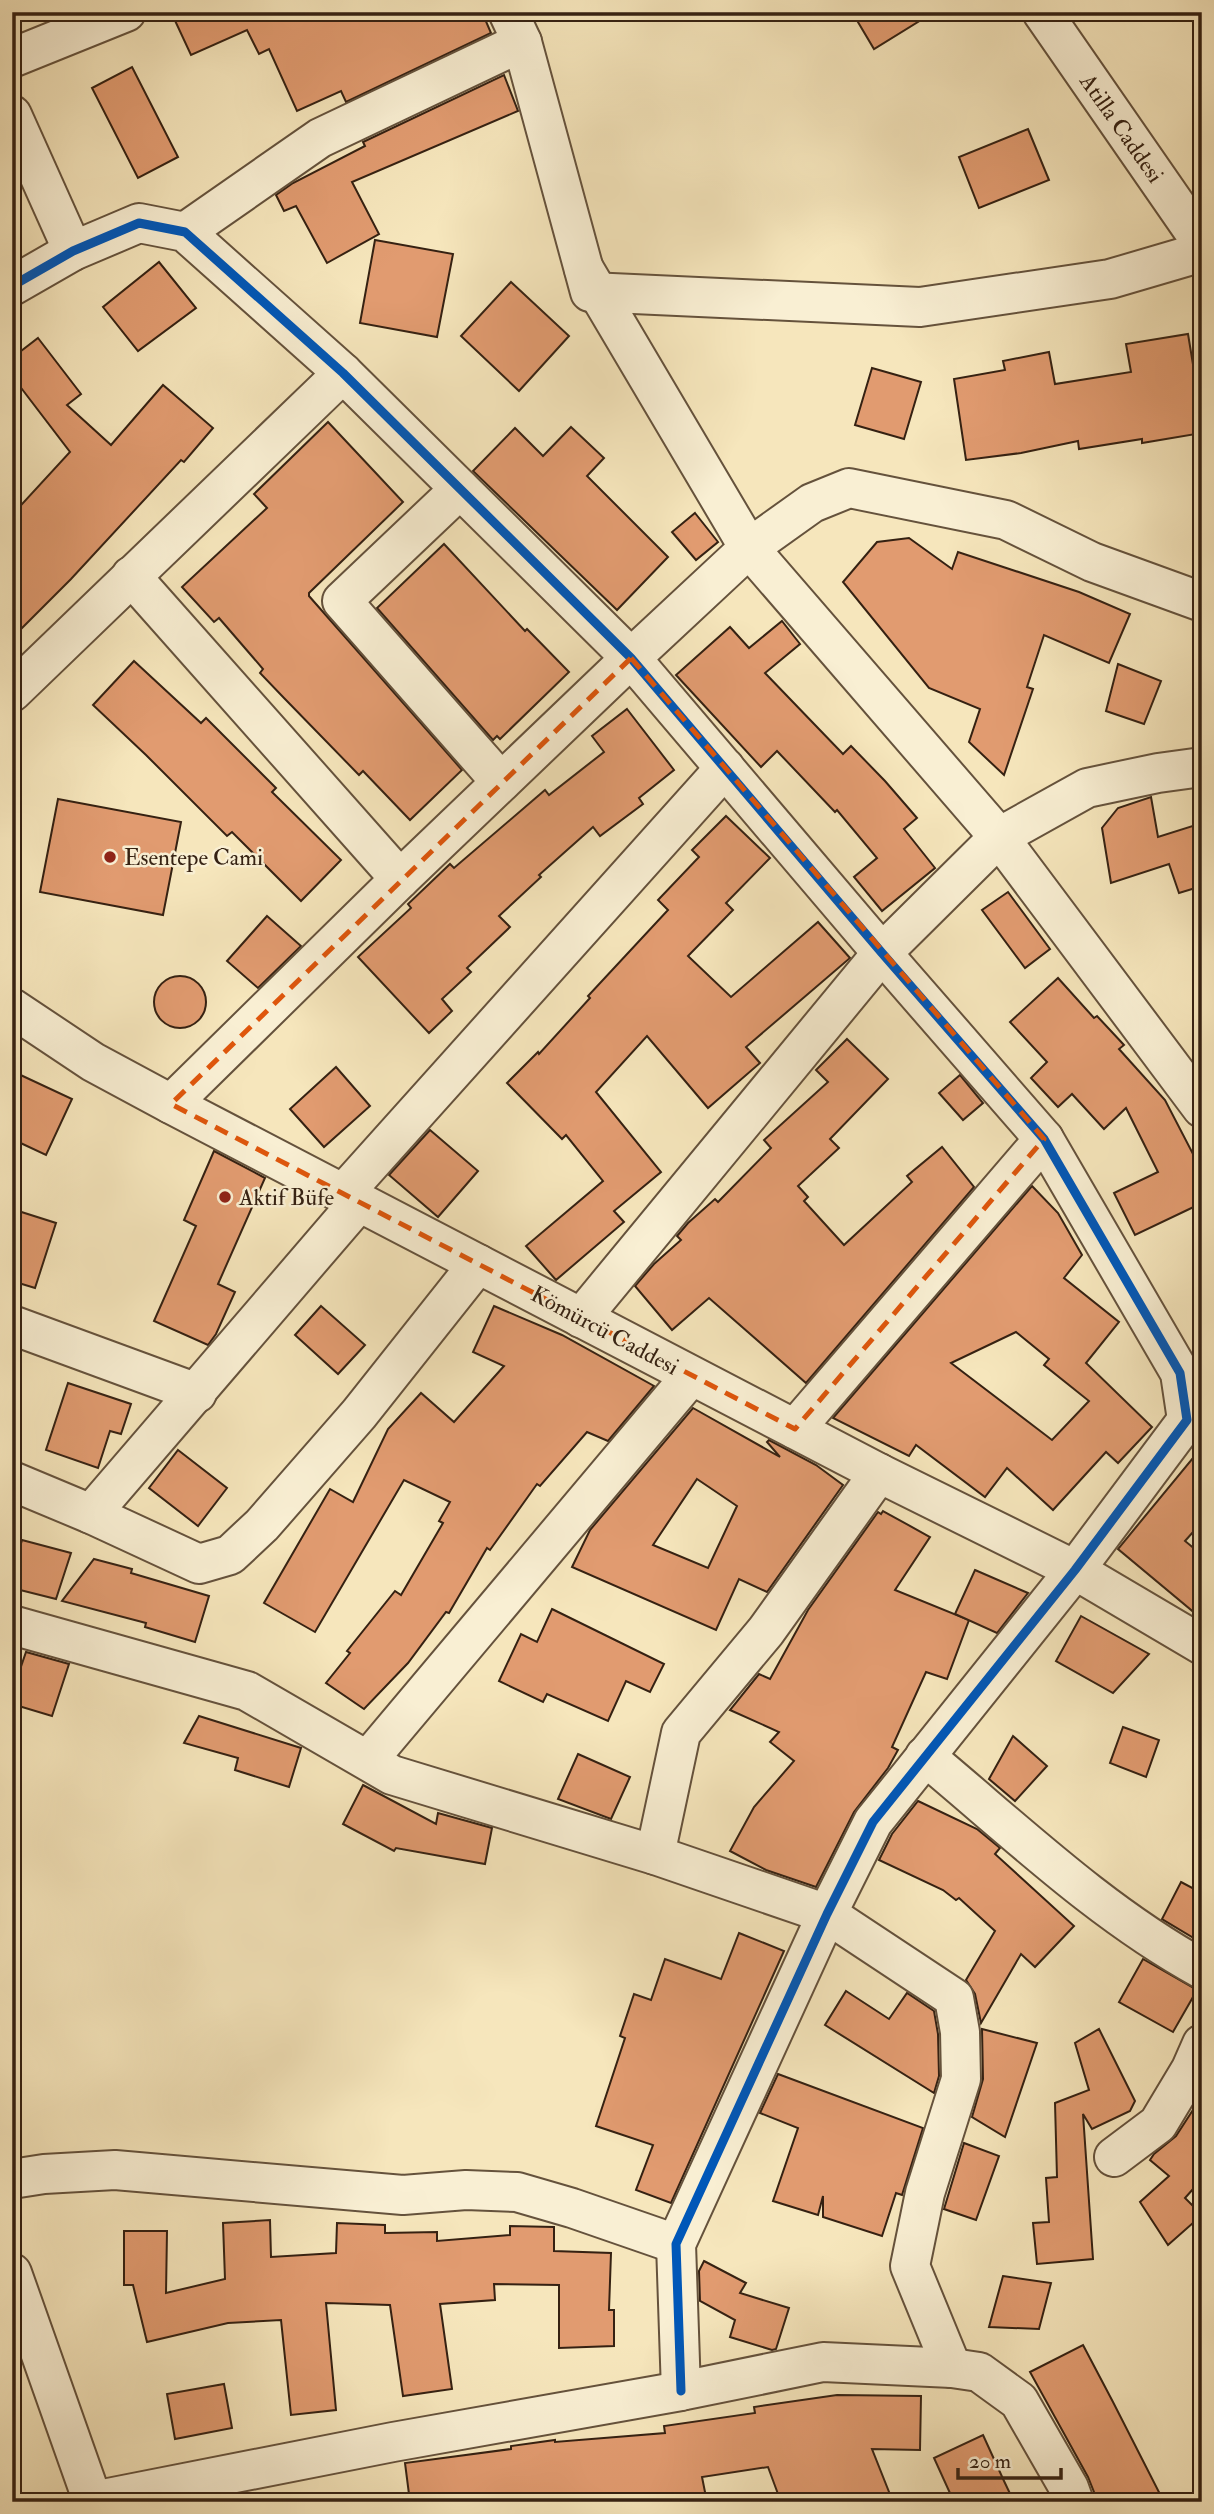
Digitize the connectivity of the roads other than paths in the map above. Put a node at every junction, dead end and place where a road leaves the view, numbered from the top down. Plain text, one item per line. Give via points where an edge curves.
1 (126, 12) edge
2 (1042, 12) edge
3 (515, 27) edge
4 (12, 58) edge
5 (12, 115) edge
6 (1189, 196) edge
7 (185, 232) junction
8 (1202, 243) edge
9 (74, 251) junction
10 (1202, 252) edge
11 (591, 280) junction
12 (12, 286) edge
13 (343, 373) junction
14 (460, 489) junction
15 (749, 548) junction
16 (131, 576) junction
17 (1202, 602) edge
18 (631, 658) junction
19 (12, 692) edge
20 (1202, 767) edge
21 (725, 768) junction
22 (501, 782) junction
23 (999, 837) junction
24 (400, 879) junction
25 (881, 953) junction
26 (12, 1008) edge
27 (171, 1104) junction
28 (1202, 1108) edge
29 (1044, 1139) junction
30 (351, 1198) junction
31 (478, 1264) junction
32 (581, 1318) junction
33 (12, 1325) edge
34 (1191, 1375) edge
35 (691, 1376) junction
36 (197, 1393) junction
37 (795, 1429) junction
38 (879, 1473) junction
39 (12, 1481) edge
40 (91, 1514) junction
41 (1075, 1570) junction
42 (12, 1625) edge
43 (1202, 1645) edge
44 (925, 1756) junction
45 (368, 1760) junction
46 (655, 1855) junction
47 (827, 1914) junction
48 (1202, 1969) edge
49 (1202, 2045) edge
50 (1114, 2157) dead end
51 (12, 2179) edge
52 (676, 2244) junction
53 (12, 2273) edge
54 (952, 2368) junction
55 (681, 2391) junction
56 (93, 2501) edge
57 (1074, 2502) edge

1 - 4 street
2 - 6 street, Atilla Caddesi
3 - 7 street via 320,138
3 - 11 street
5 - 9 street
6 - 8 street, Atilla Caddesi
7 - 9 street via 138,223
7 - 13 street
9 - 12 street
10 - 11 street via 1110,279 920,307
11 - 15 street
13 - 14 street
13 - 16 street
14 - 18 street
14 - 22 street via 342,601
15 - 17 street via 812,503 849,488 1006,520 1092,562
15 - 18 street
15 - 23 street
16 - 19 street
16 - 24 street
18 - 21 street
18 - 22 street
20 - 23 street via 1087,788
21 - 25 street
21 - 30 street
22 - 24 street
23 - 25 street
23 - 28 street
24 - 27 street
25 - 29 street
25 - 32 street
26 - 27 street, Kömürcü Caddesi via 93,1062
27 - 30 street, Kömürcü Caddesi
29 - 34 street
29 - 37 street
30 - 31 street, Kömürcü Caddesi
30 - 36 street
31 - 32 street, Kömürcü Caddesi
31 - 40 street via 359,1415 230,1555 199,1564
32 - 35 street, Kömürcü Caddesi
33 - 36 street
34 - 41 street via 1187,1420
35 - 37 street, Kömürcü Caddesi
35 - 45 street
36 - 40 street
37 - 38 street, Kömürcü Caddesi
38 - 41 street, Kömürcü Caddesi
38 - 46 street via 766,1631 681,1733
39 - 40 street
41 - 43 street, Kömürcü Caddesi
41 - 44 street
42 - 45 street via 247,1691
44 - 47 street via 873,1822
44 - 48 street via 1097,1900 1159,1946
45 - 46 street via 392,1775
46 - 47 street
47 - 52 street
47 - 54 street via 954,1998 961,2079 925,2193 910,2266
49 - 50 street via 1158,2124
51 - 52 street via 115,2170 403,2195 517,2192
52 - 55 street
53 - 56 street
54 - 55 street via 823,2362
54 - 57 street via 979,2372 1019,2401
55 - 56 street

